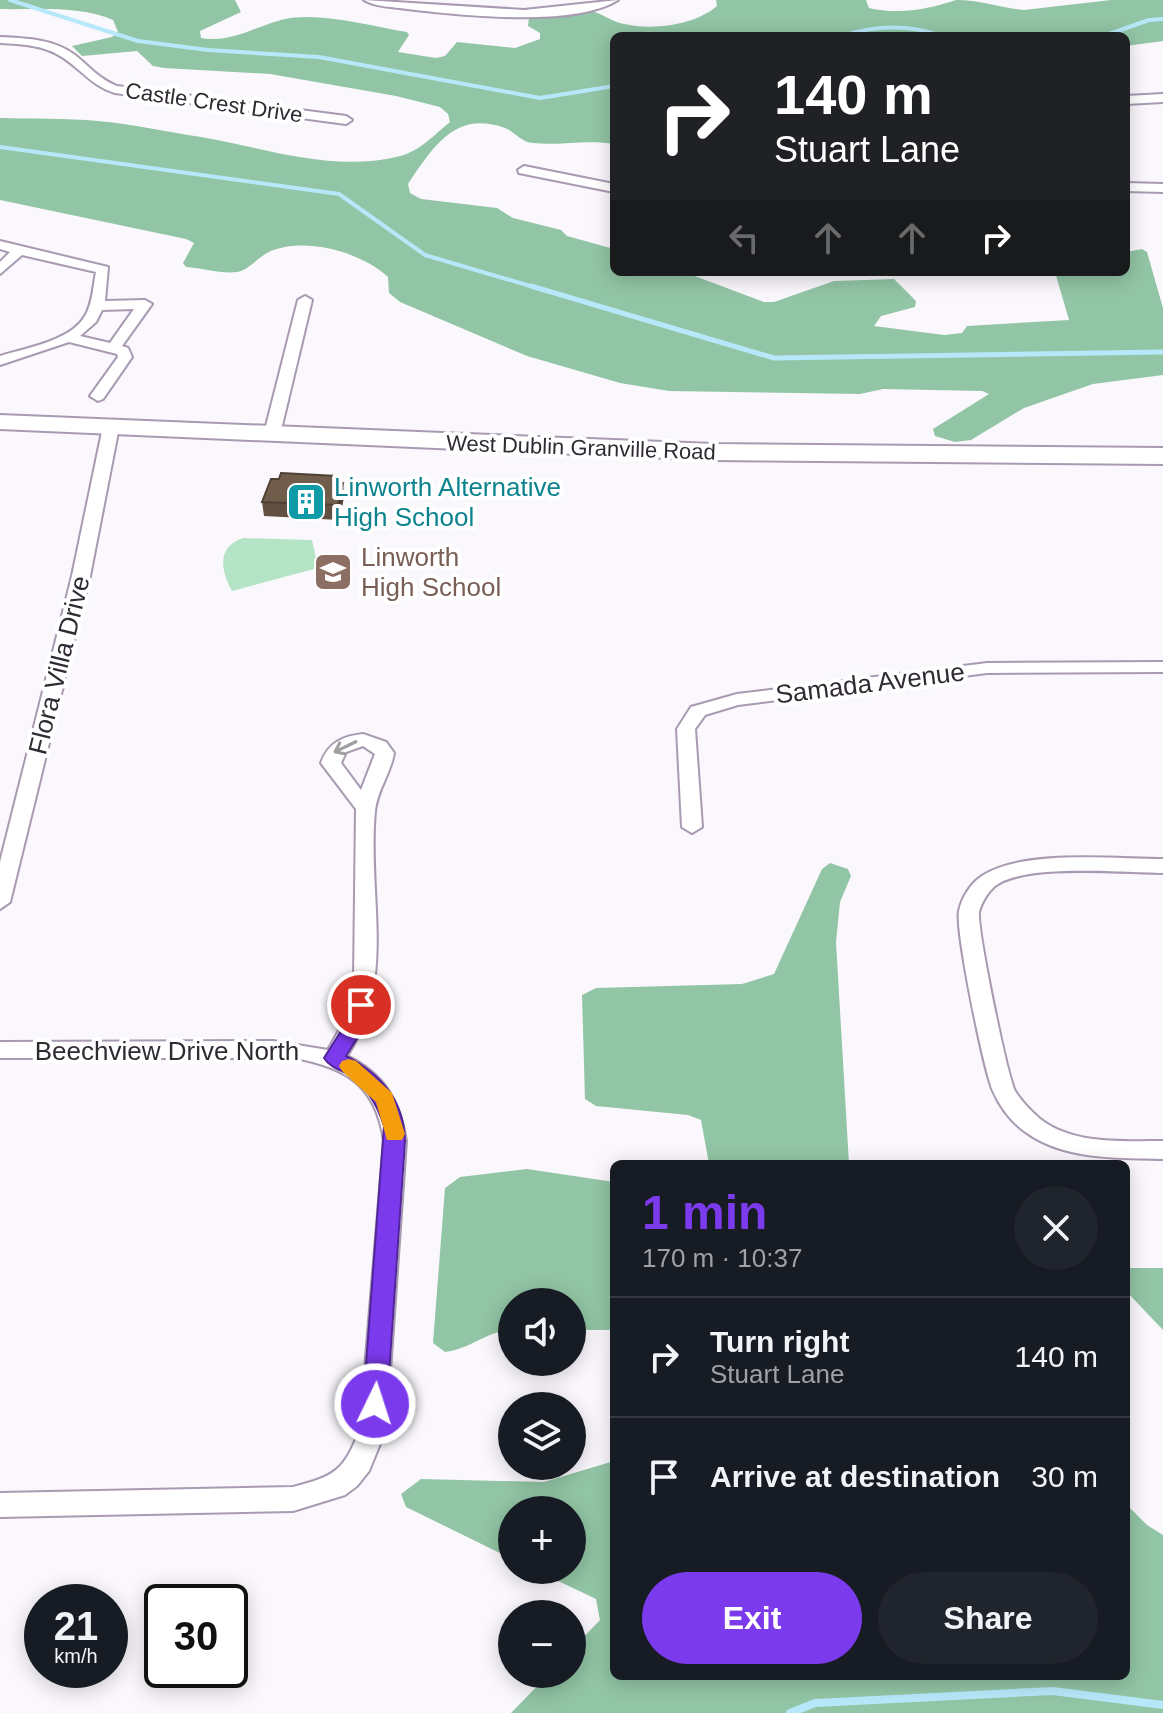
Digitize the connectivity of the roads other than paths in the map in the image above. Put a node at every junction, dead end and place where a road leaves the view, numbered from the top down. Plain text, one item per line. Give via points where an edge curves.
1 (370, 0) edge
2 (612, 0) edge
3 (0, 40) edge
4 (1163, 98) edge
5 (1130, 100) edge
6 (346, 120) dead end
7 (524, 170) dead end
8 (610, 187) edge
9 (1130, 187) edge
10 (1163, 188) edge
11 (0, 245) edge
12 (21, 248) junction
13 (0, 270) edge
14 (305, 300) dead end
15 (96, 306) junction
16 (67, 337) junction
17 (115, 346) junction
18 (0, 349) edge
19 (15, 355) junction
20 (0, 361) edge
21 (98, 396) dead end
22 (0, 422) edge
23 (111, 427) junction
24 (272, 434) junction
25 (1163, 456) edge
26 (1163, 667) edge
27 (364, 807) dead end
28 (692, 827) dead end
29 (1163, 866) edge
30 (0, 902) edge
31 (0, 1050) edge
32 (334, 1058) junction
33 (1163, 1150) edge
34 (0, 1505) edge

1 - 2 street via 520,12 568,10
3 - 6 street, Castle Crest Drive via 55,49 91,79 115,89
4 - 5 street
7 - 8 street
9 - 10 street
11 - 12 street
12 - 13 street
12 - 15 street via 103,270
14 - 24 street
15 - 16 street via 89,322
15 - 17 street via 145,304
16 - 17 street
16 - 19 street
17 - 21 street via 125,357
18 - 19 street
19 - 20 street
22 - 23 main road, West Dublin Granville Road
23 - 24 main road, West Dublin Granville Road
23 - 30 street, Flora Villa Drive via 81,576
24 - 25 main road, West Dublin Granville Road via 713,452
26 - 28 street, Samada Avenue via 987,668 737,700 698,711 686,729
27 - 32 street via 368,921 361,1005
29 - 33 street via 1028,867 998,875 971,901 969,923 1000,1078 1013,1106 1039,1130 1068,1143
31 - 32 street, Beechview Drive North via 291,1049
32 - 34 street via 357,1070 385,1098 394,1126 373,1429 360,1463 336,1487 293,1499

